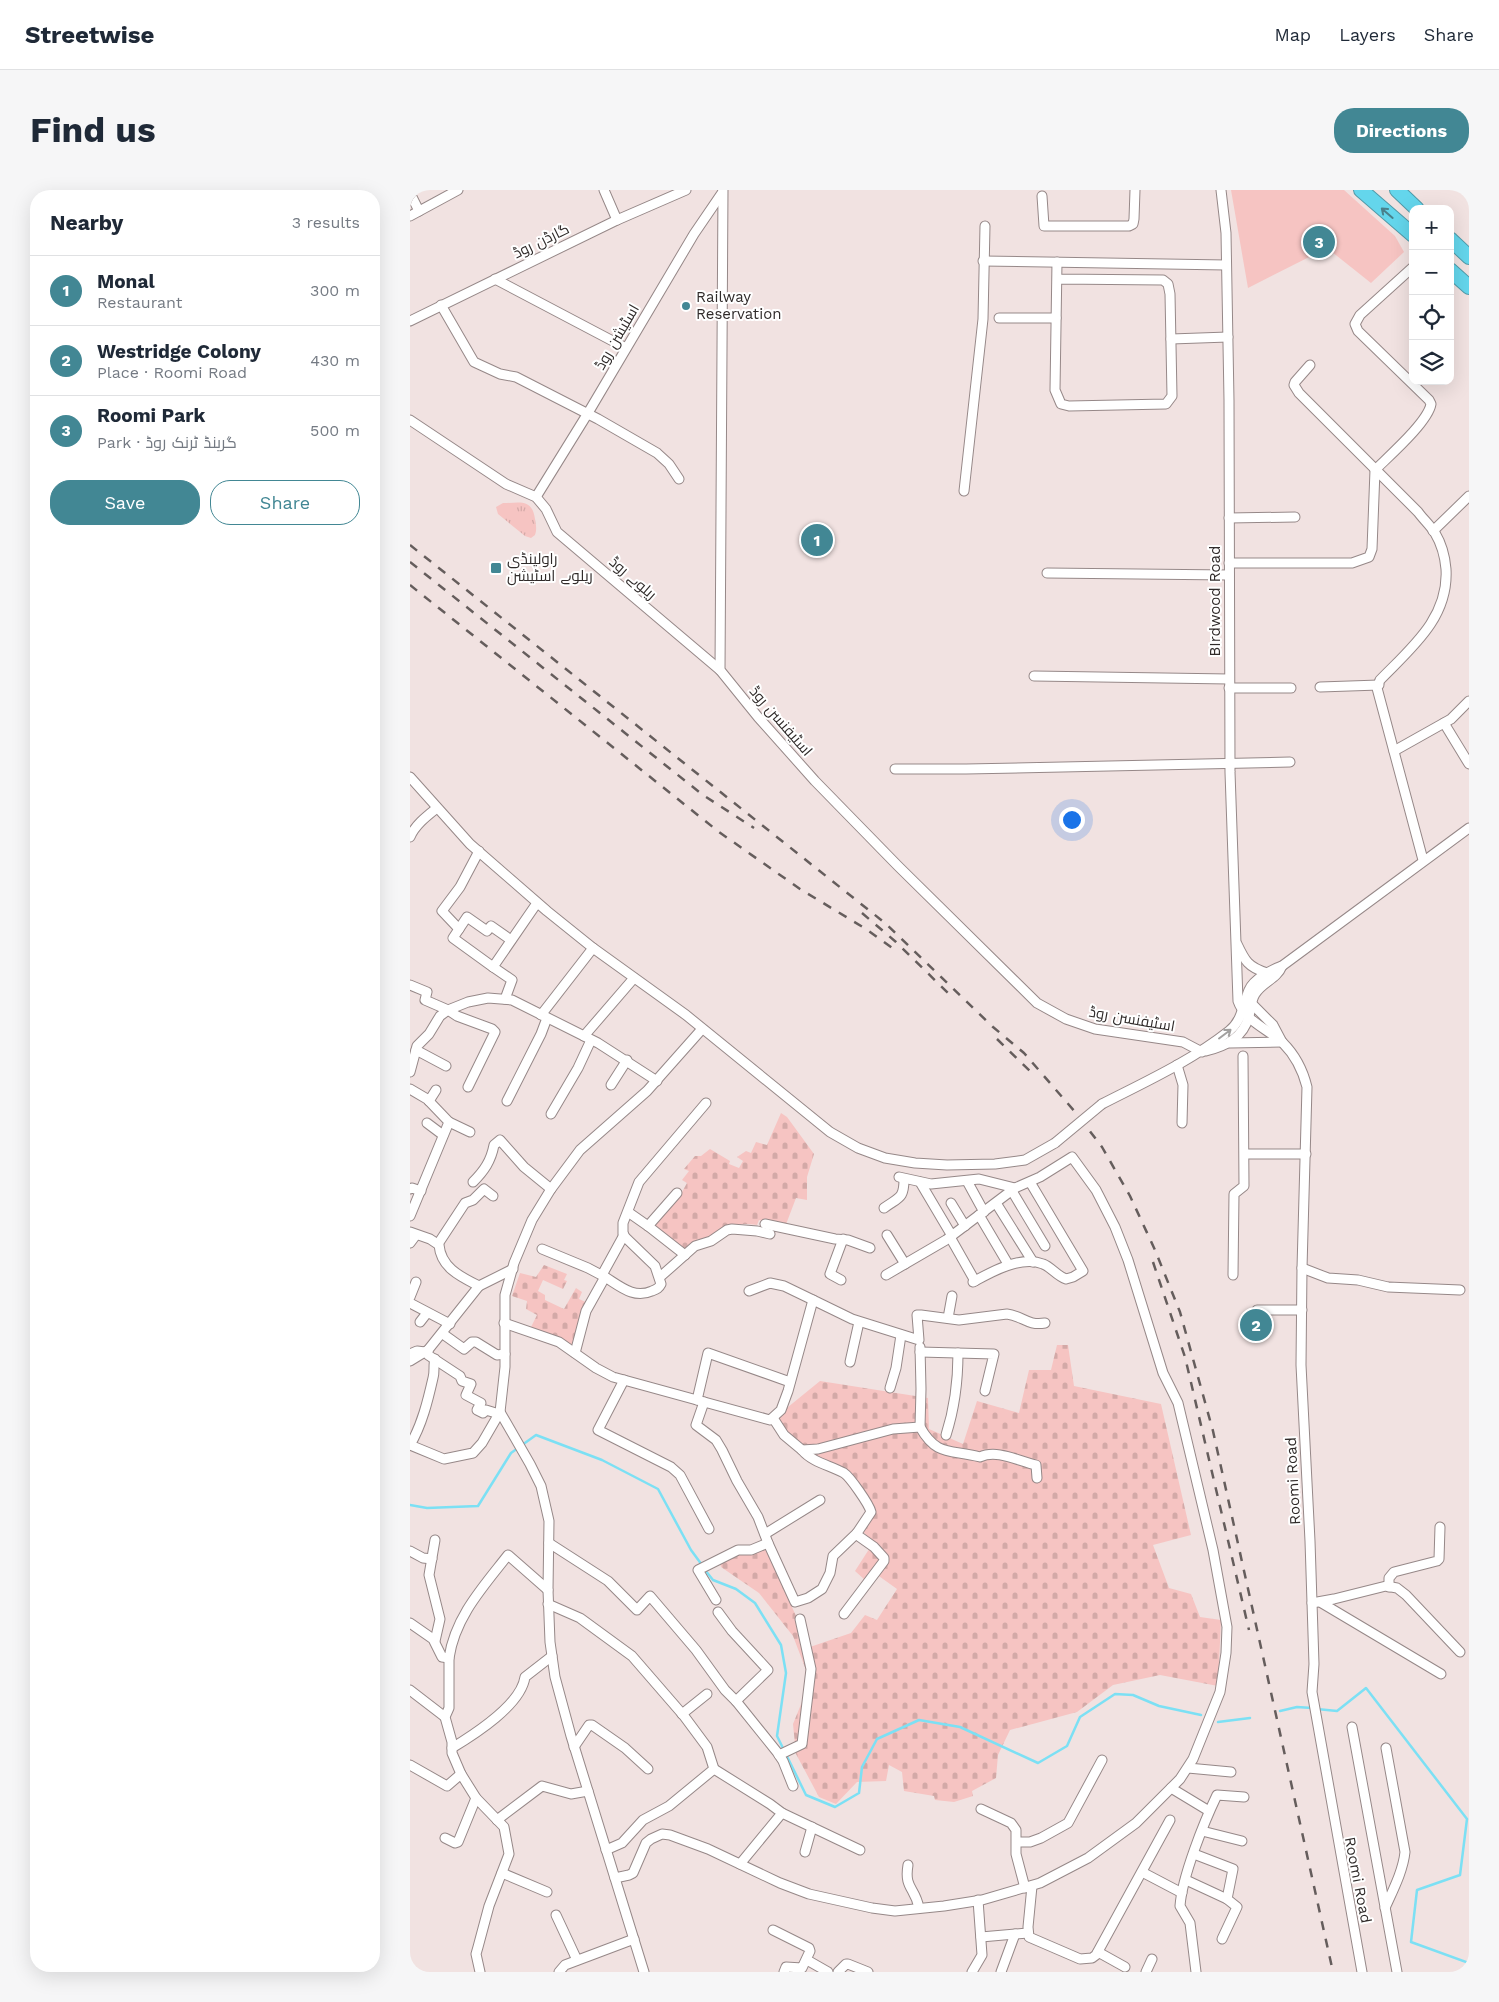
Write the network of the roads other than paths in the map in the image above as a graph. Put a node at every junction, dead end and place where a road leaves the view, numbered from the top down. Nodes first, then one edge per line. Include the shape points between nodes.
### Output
1 (458, 190) edge
2 (604, 190) edge
3 (686, 190) edge
4 (1135, 190) edge
5 (1219, 190) edge
6 (1361, 190) edge
7 (1397, 190) edge
8 (723, 191) edge
9 (410, 193) edge
10 (1042, 196) dead end
11 (1413, 205) edge
12 (419, 211) junction
13 (410, 216) edge
14 (617, 220) junction
15 (985, 226) dead end
16 (1409, 232) edge
17 (1454, 243) edge
18 (1469, 257) edge
19 (983, 261) junction
20 (1057, 262) junction
21 (1226, 265) junction
22 (1409, 271) edge
23 (1454, 274) edge
24 (495, 279) junction
25 (1056, 279) junction
26 (1469, 287) edge
27 (441, 305) junction
28 (999, 318) dead end
29 (1056, 318) junction
30 (410, 321) edge
31 (1228, 337) junction
32 (1171, 339) junction
33 (626, 348) junction
34 (1310, 365) dead end
35 (588, 413) junction
36 (410, 420) edge
37 (1375, 470) junction
38 (679, 479) dead end
39 (964, 491) dead end
40 (1469, 496) edge
41 (536, 497) junction
42 (1295, 517) dead end
43 (1229, 518) junction
44 (1433, 531) junction
45 (1229, 563) junction
46 (1047, 573) dead end
47 (1229, 575) junction
48 (720, 670) junction
49 (1034, 676) dead end
50 (1229, 684) junction
51 (1379, 684) junction
52 (1320, 687) dead end
53 (1291, 688) dead end
54 (1469, 701) edge
55 (1444, 723) junction
56 (1394, 751) junction
57 (1290, 762) dead end
58 (1230, 763) junction
59 (1469, 764) edge
60 (895, 768) dead end
61 (410, 777) edge
62 (437, 808) junction
63 (1469, 828) edge
64 (410, 837) edge
65 (479, 851) junction
66 (1423, 860) junction
67 (537, 902) junction
68 (459, 928) junction
69 (512, 940) junction
70 (1235, 940) junction
71 (593, 948) junction
72 (493, 966) junction
73 (1282, 966) junction
74 (1267, 973) junction
75 (634, 978) junction
76 (410, 986) edge
77 (1237, 992) junction
78 (505, 999) junction
79 (1249, 1001) junction
80 (448, 1010) junction
81 (1246, 1014) junction
82 (544, 1016) junction
83 (702, 1029) junction
84 (587, 1038) junction
85 (1282, 1042) junction
86 (1230, 1044) junction
87 (416, 1050) junction
88 (1202, 1052) junction
89 (1244, 1056) dead end
90 (627, 1060) junction
91 (1177, 1065) junction
92 (446, 1066) dead end
93 (410, 1072) edge
94 (657, 1081) junction
95 (611, 1084) dead end
96 (468, 1087) dead end
97 (410, 1089) edge
98 (436, 1090) dead end
99 (429, 1101) junction
100 (507, 1102) dead end
101 (706, 1104) dead end
102 (551, 1114) dead end
103 (449, 1122) junction
104 (427, 1123) dead end
105 (1182, 1123) dead end
106 (470, 1132) dead end
107 (443, 1135) junction
108 (1245, 1154) junction
109 (1306, 1154) junction
110 (966, 1181) junction
111 (473, 1182) dead end
112 (920, 1182) junction
113 (1030, 1182) junction
114 (550, 1188) junction
115 (410, 1189) edge
116 (1013, 1190) junction
117 (421, 1191) junction
118 (678, 1193) dead end
119 (493, 1196) dead end
120 (951, 1203) dead end
121 (996, 1203) junction
122 (884, 1208) dead end
123 (628, 1212) junction
124 (982, 1214) junction
125 (410, 1216) edge
126 (765, 1224) dead end
127 (648, 1226) junction
128 (966, 1226) junction
129 (413, 1234) edge
130 (770, 1234) dead end
131 (624, 1235) junction
132 (888, 1235) dead end
133 (951, 1236) junction
134 (843, 1240) junction
135 (410, 1244) edge
136 (438, 1244) junction
137 (1045, 1246) dead end
138 (870, 1248) dead end
139 (542, 1249) dead end
140 (685, 1255) junction
141 (1033, 1262) junction
142 (905, 1264) junction
143 (1008, 1264) junction
144 (1302, 1268) junction
145 (513, 1269) junction
146 (886, 1275) dead end
147 (1233, 1275) dead end
148 (603, 1276) junction
149 (660, 1276) junction
150 (841, 1280) dead end
151 (416, 1282) dead end
152 (479, 1286) junction
153 (1460, 1290) dead end
154 (749, 1291) dead end
155 (952, 1296) dead end
156 (410, 1297) edge
157 (813, 1300) junction
158 (410, 1303) edge
159 (1256, 1310) dead end
160 (1302, 1310) junction
161 (427, 1313) junction
162 (948, 1318) junction
163 (420, 1322) dead end
164 (859, 1322) junction
165 (504, 1323) junction
166 (1045, 1323) dead end
167 (450, 1324) junction
168 (443, 1334) junction
169 (901, 1335) junction
170 (919, 1340) junction
171 (427, 1351) junction
172 (920, 1352) junction
173 (575, 1353) junction
174 (958, 1353) junction
175 (410, 1354) edge
176 (505, 1354) junction
177 (435, 1359) junction
178 (410, 1361) edge
179 (850, 1362) dead end
180 (624, 1380) junction
181 (790, 1382) junction
182 (890, 1388) dead end
183 (985, 1391) dead end
184 (700, 1401) junction
185 (499, 1413) junction
186 (773, 1418) junction
187 (920, 1426) junction
188 (946, 1435) dead end
189 (410, 1445) edge
190 (802, 1450) junction
191 (1037, 1478) dead end
192 (820, 1500) dead end
193 (1440, 1527) dead end
194 (709, 1529) dead end
195 (857, 1533) junction
196 (765, 1534) junction
197 (435, 1540) dead end
198 (548, 1543) junction
199 (768, 1543) junction
200 (410, 1552) edge
201 (432, 1559) junction
202 (1389, 1587) junction
203 (548, 1590) junction
204 (716, 1600) dead end
205 (1316, 1602) junction
206 (548, 1604) junction
207 (718, 1612) dead end
208 (844, 1614) dead end
209 (800, 1619) dead end
210 (410, 1623) edge
211 (435, 1641) junction
212 (1460, 1652) dead end
213 (552, 1656) junction
214 (449, 1658) junction
215 (1441, 1674) dead end
216 (410, 1690) edge
217 (706, 1694) dead end
218 (736, 1701) junction
219 (682, 1714) junction
220 (445, 1716) junction
221 (1352, 1727) dead end
222 (574, 1747) junction
223 (452, 1748) junction
224 (1386, 1748) dead end
225 (779, 1755) junction
226 (1102, 1760) dead end
227 (410, 1765) edge
228 (1188, 1768) junction
229 (648, 1769) dead end
230 (714, 1769) junction
231 (1231, 1772) dead end
232 (461, 1774) junction
233 (793, 1786) dead end
234 (1171, 1788) junction
235 (588, 1791) junction
236 (1244, 1797) dead end
237 (476, 1798) junction
238 (980, 1809) dead end
239 (1210, 1811) junction
240 (782, 1813) junction
241 (497, 1820) junction
242 (1170, 1820) dead end
243 (812, 1826) junction
244 (1202, 1831) junction
245 (445, 1838) dead end
246 (1242, 1841) dead end
247 (1017, 1842) junction
248 (606, 1850) junction
249 (860, 1850) dead end
250 (806, 1852) dead end
251 (1194, 1854) junction
252 (740, 1864) junction
253 (908, 1865) dead end
254 (1142, 1872) junction
255 (502, 1873) junction
256 (615, 1878) junction
257 (1186, 1880) junction
258 (1028, 1887) junction
259 (547, 1892) dead end
260 (1182, 1893) junction
261 (1227, 1899) junction
262 (978, 1900) junction
263 (919, 1908) junction
264 (1385, 1908) junction
265 (556, 1916) dead end
266 (773, 1930) dead end
267 (1028, 1933) junction
268 (1015, 1934) junction
269 (981, 1937) junction
270 (634, 1939) junction
271 (1222, 1940) dead end
272 (1098, 1952) junction
273 (1152, 1959) dead end
274 (577, 1960) junction
275 (806, 1960) junction
276 (1125, 1967) dead end
277 (480, 1972) edge
278 (560, 1972) edge
279 (644, 1972) edge
280 (784, 1972) edge
281 (828, 1972) edge
282 (838, 1972) edge
283 (868, 1972) edge
284 (972, 1972) edge
285 (1001, 1972) edge
286 (1146, 1972) edge
287 (1196, 1972) edge
288 (1362, 1972) edge
289 (1397, 1972) edge

1 - 12 street
2 - 14 street
3 - 14 street, گارڈن روڈ
4 - 10 street via 1134,219 1129,226 1044,226
5 - 21 street, BIrdwood Road via 1226,233
16 -> 6 highway
7 - 11 highway
8 - 33 street, اسٹیشن روڈ
8 - 48 street
9 - 12 street
12 - 13 street
14 - 24 street, گارڈن روڈ
15 - 19 street
17 - 18 highway
19 - 20 street
19 - 39 street via 983,319
20 - 21 street
20 - 25 street
21 - 31 street, BIrdwood Road
22 - 37 street via 1360,314 1355,324 1358,331 1431,404 1415,430
23 - 26 highway
24 - 27 street, گارڈن روڈ
24 - 33 street
25 - 29 street
25 - 32 street via 1163,280 1168,284 1170,294
27 - 30 street, گارڈن روڈ
27 - 35 street via 474,362 500,374 516,376
28 - 29 street
29 - 32 street via 1055,390 1061,404 1069,406 1166,404 1172,396
31 - 32 street
31 - 43 street, BIrdwood Road
33 - 35 street, اسٹیشن روڈ
34 - 37 street via 1294,385
35 - 38 street via 657,453
35 - 41 street, اسٹیشن روڈ
36 - 41 street via 506,484
37 - 44 street
37 - 45 street via 1369,557 1352,563
40 - 44 street
41 - 48 street, ریلوے روڈ via 557,532
42 - 43 street
43 - 45 street, BIrdwood Road
44 - 51 street via 1445,558 1447,582 1440,609 1428,630
45 - 47 street, BIrdwood Road
46 - 47 street
47 - 50 street, BIrdwood Road
48 - 88 street, اسٹیفنسن روڈ via 815,781 1037,1003 1066,1019 1095,1029 1183,1042
49 - 50 street
50 - 53 street
50 - 58 street, BIrdwood Road
51 - 52 street
51 - 56 street via 1377,688
54 - 55 street
55 - 56 street
55 - 59 street
56 - 66 street
57 - 58 street
58 - 60 street
58 - 70 street, BIrdwood Road
61 - 62 street
62 - 64 street
62 - 65 street
63 - 66 street
65 - 67 street
65 - 68 street via 460,887 442,911
66 - 73 street
67 - 69 street
67 - 71 street
68 - 69 street via 467,917 487,931 491,926
68 - 72 street via 453,938
69 - 72 street
70 - 74 street via 1243,958 1252,968
70 - 77 street, BIrdwood Road
71 - 75 street
71 - 82 street
72 - 78 street via 512,980
73 - 74 street
73 - 79 street
74 - 79 street via 1252,985
75 - 83 street
75 - 84 street
76 - 80 street via 427,992 426,1000
77 - 79 street
77 - 81 street, BIrdwood Road
78 - 80 street via 488,998
78 - 82 street
79 - 81 street
79 - 85 street via 1273,1025
80 - 87 street
80 - 96 street via 495,1032
81 - 85 street, Roomi Road
81 - 86 street via 1238,1036
88 -> 81 street
82 - 84 street
82 - 100 street via 541,1034
83 - 91 street, bridge via 830,1132 858,1148 885,1158 947,1166 1025,1160 1055,1144 1102,1104
83 - 94 street
84 - 90 street
84 - 102 street via 578,1068
85 - 86 street
85 - 109 street, Roomi Road via 1298,1062 1307,1087
86 - 88 street
87 - 92 street
87 - 93 street
88 - 91 street
89 - 108 street
90 - 94 street
90 - 95 street
91 - 105 street via 1183,1085
94 - 114 street via 580,1150
97 - 99 street
98 - 99 street
99 - 103 street
101 - 123 street via 640,1182
103 - 106 street
103 - 107 street
104 - 107 street
107 - 117 street
108 - 109 street
108 - 147 street via 1244,1186 1234,1194
109 - 144 street, Roomi Road
110 - 112 street
110 - 116 street via 979,1180
110 - 124 street
111 - 114 street via 484,1171 494,1145 500,1140 524,1167
112 - 122 street via 902,1178 902,1196
112 - 133 street
113 - 116 street
113 - 141 street via 1083,1271 1066,1279 1043,1264
113 - 228 street via 1072,1157 1096,1190 1128,1260 1163,1374 1178,1404 1213,1550 1227,1627 1220,1692
114 - 145 street via 532,1220
115 - 117 street
116 - 121 street
116 - 137 street
117 - 125 street
118 - 127 street
119 - 136 street via 484,1189 465,1203
120 - 128 street
121 - 124 street
121 - 141 street
123 - 127 street
123 - 131 street via 623,1223
124 - 128 street
124 - 143 street
126 - 134 street
127 - 140 street
128 - 133 street
129 - 135 street
129 - 136 street
130 - 140 street via 732,1229 712,1242 695,1246
131 - 148 street
131 - 149 street via 655,1266
132 - 142 street
133 - 142 street
133 - 143 street via 974,1282
134 - 138 street
134 - 150 street via 830,1274
136 - 152 street via 451,1270
139 - 148 street
140 - 149 street
141 - 143 street
142 - 146 street
144 - 153 street via 1328,1278 1388,1287
144 - 160 street, Roomi Road
145 - 152 street
145 - 165 street via 505,1295
148 - 149 street via 633,1294 643,1295 659,1288
148 - 173 street via 586,1311
151 - 156 street
152 - 167 street
154 - 157 street via 770,1283
155 - 162 street
157 - 164 street
157 - 181 street
158 - 161 street
159 - 160 street
160 - 205 street, Roomi Road via 1301,1366
161 - 163 street
161 - 167 street
162 - 166 street via 959,1320 1007,1314 1031,1323
162 - 170 street via 917,1315
164 - 169 street
164 - 179 street
165 - 173 street via 559,1342
165 - 176 street
167 - 168 street
168 - 171 street
168 - 176 street via 464,1349 476,1342 497,1355
169 - 170 street
169 - 182 street
170 - 172 street
171 - 175 street
171 - 177 street
171 - 178 street
172 - 174 street
172 - 187 street
173 - 180 street
174 - 183 street via 994,1354
174 - 188 street via 958,1382
176 - 185 street
177 - 185 street via 470,1384 466,1395 481,1403 477,1410
177 - 189 street via 434,1377 419,1428
180 - 184 street
180 - 194 street via 598,1430 671,1467 680,1475
181 - 184 street via 708,1352
181 - 186 street via 780,1410
184 - 186 street via 770,1420
184 - 196 street via 696,1425 716,1440
185 - 189 street via 487,1437 473,1453 444,1458
185 - 198 street via 541,1486 549,1521
186 - 190 street via 784,1436
187 - 190 street
187 - 191 street via 926,1439 940,1450 980,1457 1000,1455 1036,1465
190 - 195 street via 843,1473 866,1500 871,1512
192 - 196 street
193 - 202 street via 1439,1559 1394,1572 1389,1578
195 - 199 street via 833,1556 830,1573 822,1589 796,1602
195 - 208 street via 882,1555 884,1561
196 - 199 street
197 - 201 street
198 - 203 street
198 - 218 street via 608,1581 637,1610 650,1596
199 - 204 street via 751,1550 738,1550 700,1568 698,1573
200 - 201 street
201 - 211 street via 429,1575 440,1619
202 - 205 street
202 - 212 street via 1397,1588 1406,1595
203 - 206 street
203 - 214 street via 508,1555 458,1623
205 - 215 street
205 - 288 street, Roomi Road via 1314,1709
206 - 213 street
206 - 219 street via 580,1618 632,1656
207 - 218 street via 768,1670
209 - 225 street via 811,1669 802,1744
210 - 211 street
211 - 214 street via 442,1657
213 - 222 street via 554,1677
213 - 223 street via 525,1677 524,1685 510,1705 474,1735
214 - 220 street via 449,1708
216 - 220 street
217 - 219 street
218 - 225 street
219 - 230 street via 707,1747
220 - 223 street
221 - 264 street
222 - 229 street via 592,1725
222 - 235 street
223 - 232 street
224 - 264 street via 1404,1852 1400,1874
225 - 233 street
226 - 247 street via 1068,1822 1042,1838
227 - 232 street via 447,1786
228 - 231 street
228 - 234 street
230 - 240 street
230 - 248 street via 669,1806 644,1820 622,1843
232 - 237 street
234 - 239 street
234 - 258 street via 1136,1823 1088,1858
235 - 241 street via 571,1794 542,1786
235 - 248 street
236 - 239 street via 1217,1795
237 - 241 street
237 - 245 street via 458,1842
238 - 247 street via 1011,1823 1016,1830
239 - 244 street
240 - 243 street
240 - 252 street
241 - 255 street via 504,1827 509,1854
242 - 254 street
243 - 249 street
243 - 250 street
244 - 246 street
244 - 251 street
247 - 258 street via 1016,1854
248 - 256 street
251 - 257 street
251 - 261 street via 1233,1869
252 - 256 street via 690,1842 662,1834 646,1843 633,1873
252 - 263 street via 809,1894 872,1908
253 - 263 street via 907,1883 917,1897
254 - 260 street
254 - 272 street
255 - 259 street
255 - 277 street via 476,1954
256 - 270 street
257 - 260 street
257 - 261 street
258 - 262 street
258 - 267 street
260 - 287 street via 1180,1906 1190,1923
261 - 271 street via 1237,1907
262 - 263 street
262 - 269 street
264 - 289 street
265 - 274 street
266 - 275 street via 809,1948
267 - 268 street
267 - 272 street via 1034,1940 1080,1959 1092,1958
268 - 269 street
268 - 285 street
269 - 284 street via 982,1955
270 - 274 street
270 - 279 street
272 - 276 street
273 - 286 street
274 - 278 street via 564,1965
275 - 280 street via 802,1968 789,1966
275 - 281 street
282 - 283 street via 846,1964

